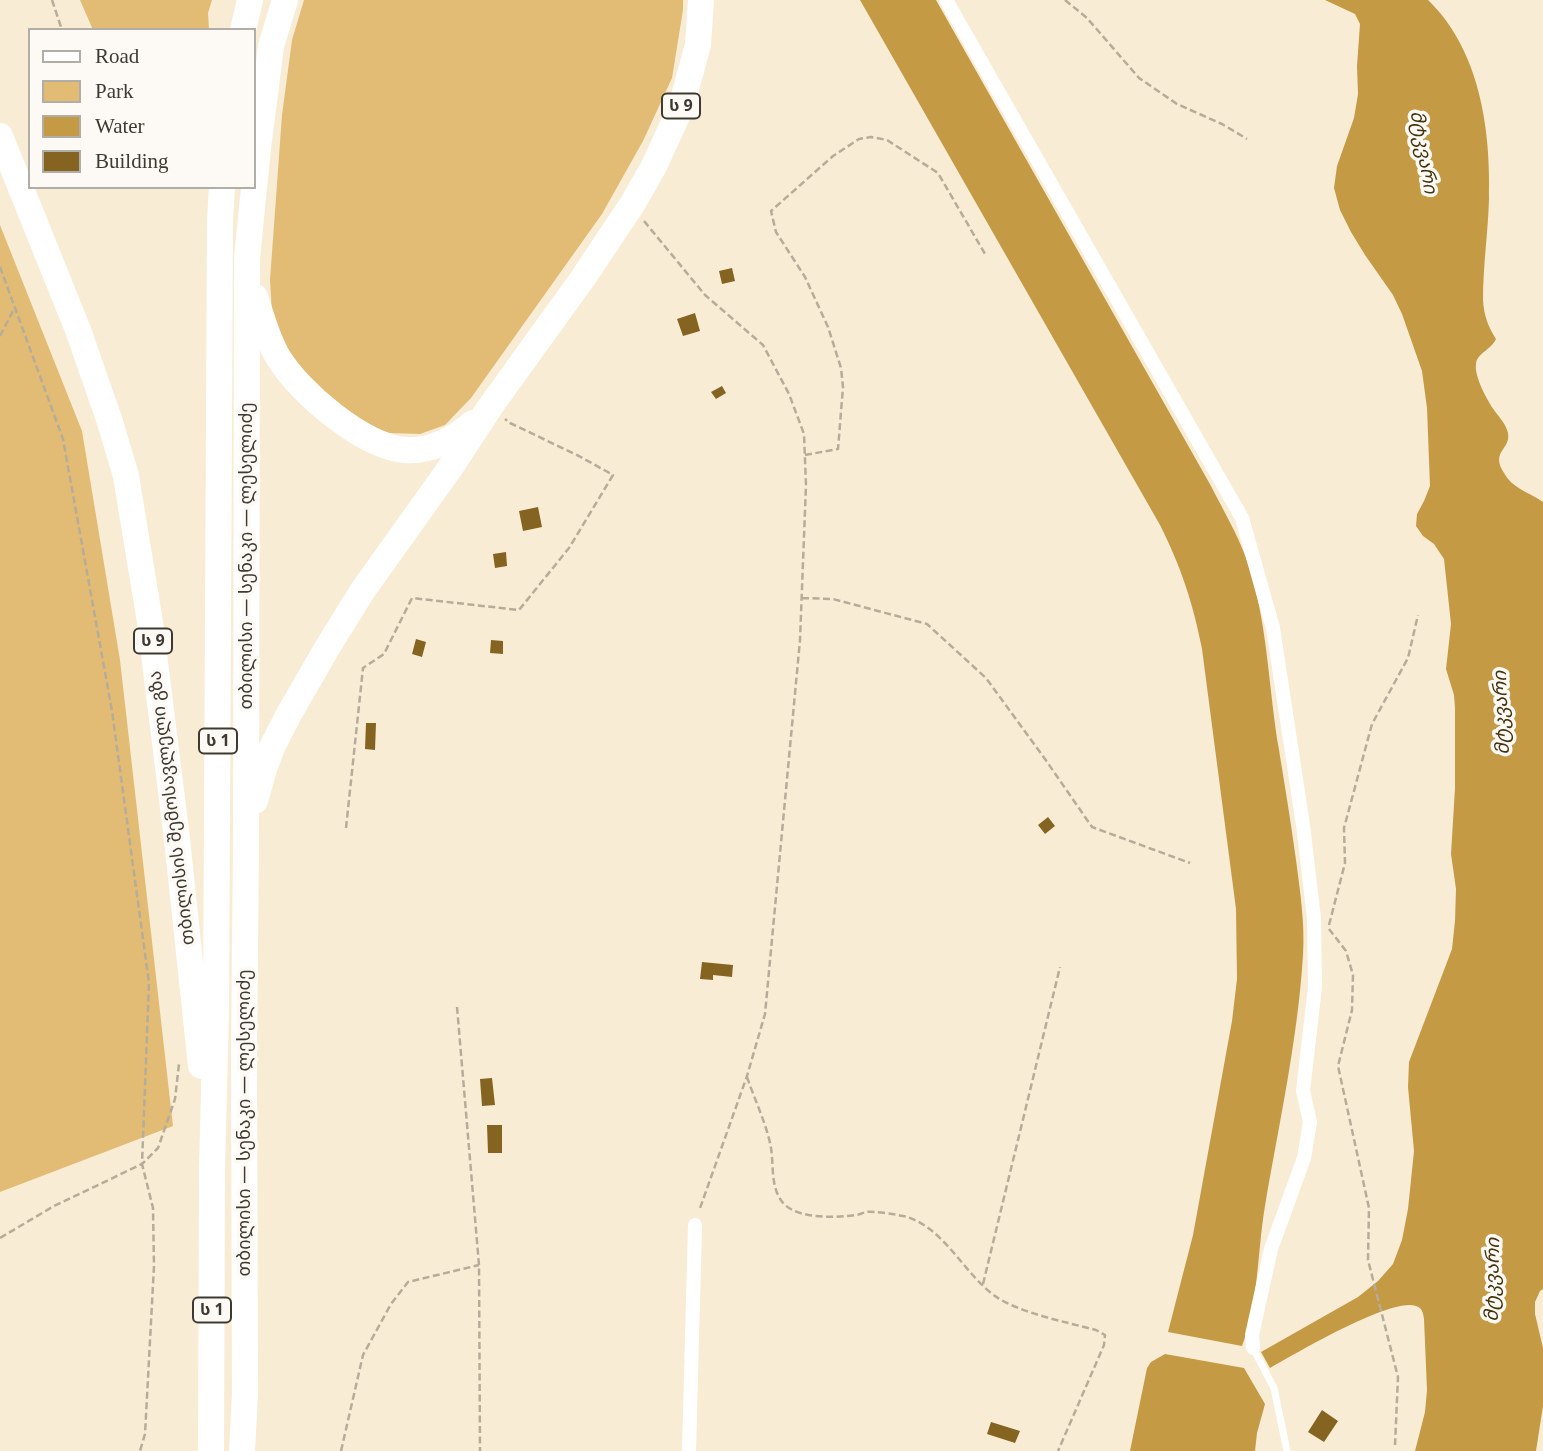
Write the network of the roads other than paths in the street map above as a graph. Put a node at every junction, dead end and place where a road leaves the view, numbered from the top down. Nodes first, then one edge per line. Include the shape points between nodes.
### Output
1 (250, 0) edge
2 (285, 0) edge
3 (701, 0) edge
4 (946, 0) edge
5 (243, 28) edge
6 (0, 136) edge
7 (256, 168) edge
8 (222, 189) edge
9 (254, 189) edge
10 (247, 276) junction
11 (488, 410) junction
12 (247, 848) junction
13 (212, 1168) junction
14 (695, 1225) road end
15 (1253, 1348) joint
16 (211, 1451) edge
17 (242, 1451) edge
18 (689, 1451) edge
19 (1287, 1451) edge

1 - 5 highway
2 - 7 highway, თბილისი — სენაკი — ლესელიძე / ს 1 via 271,46
3 - 11 highway, ს 9 via 698,45 681,107 654,166 583,278
4 - 15 street via 1242,518 1273,628 1314,918 1315,986 1303,1091 1310,1122 1304,1158 1271,1249
6 - 13 highway, თბილისის შემოსავლელი გზა / ს 9 via 78,330 126,476 154,649
8 - 13 highway, თბილისი — სენაკი — ლესელიძე / ს 1
9 - 10 highway, თბილისი — სენაკი — ლესელიძე / ს 1
10 - 11 highway via 285,368 312,397 358,432 388,446 418,450 449,440
10 - 12 highway, თბილისი — სენაკი — ლესელიძე / ს 1
11 - 12 highway, ს 9 via 363,590 289,714 264,769
12 - 17 highway, თბილისი — სენაკი — ლესელიძე / ს 1
13 - 16 highway, თბილისი — სენაკი — ლესელიძე / ს 1
14 - 18 street
15 - 19 lane via 1274,1388

